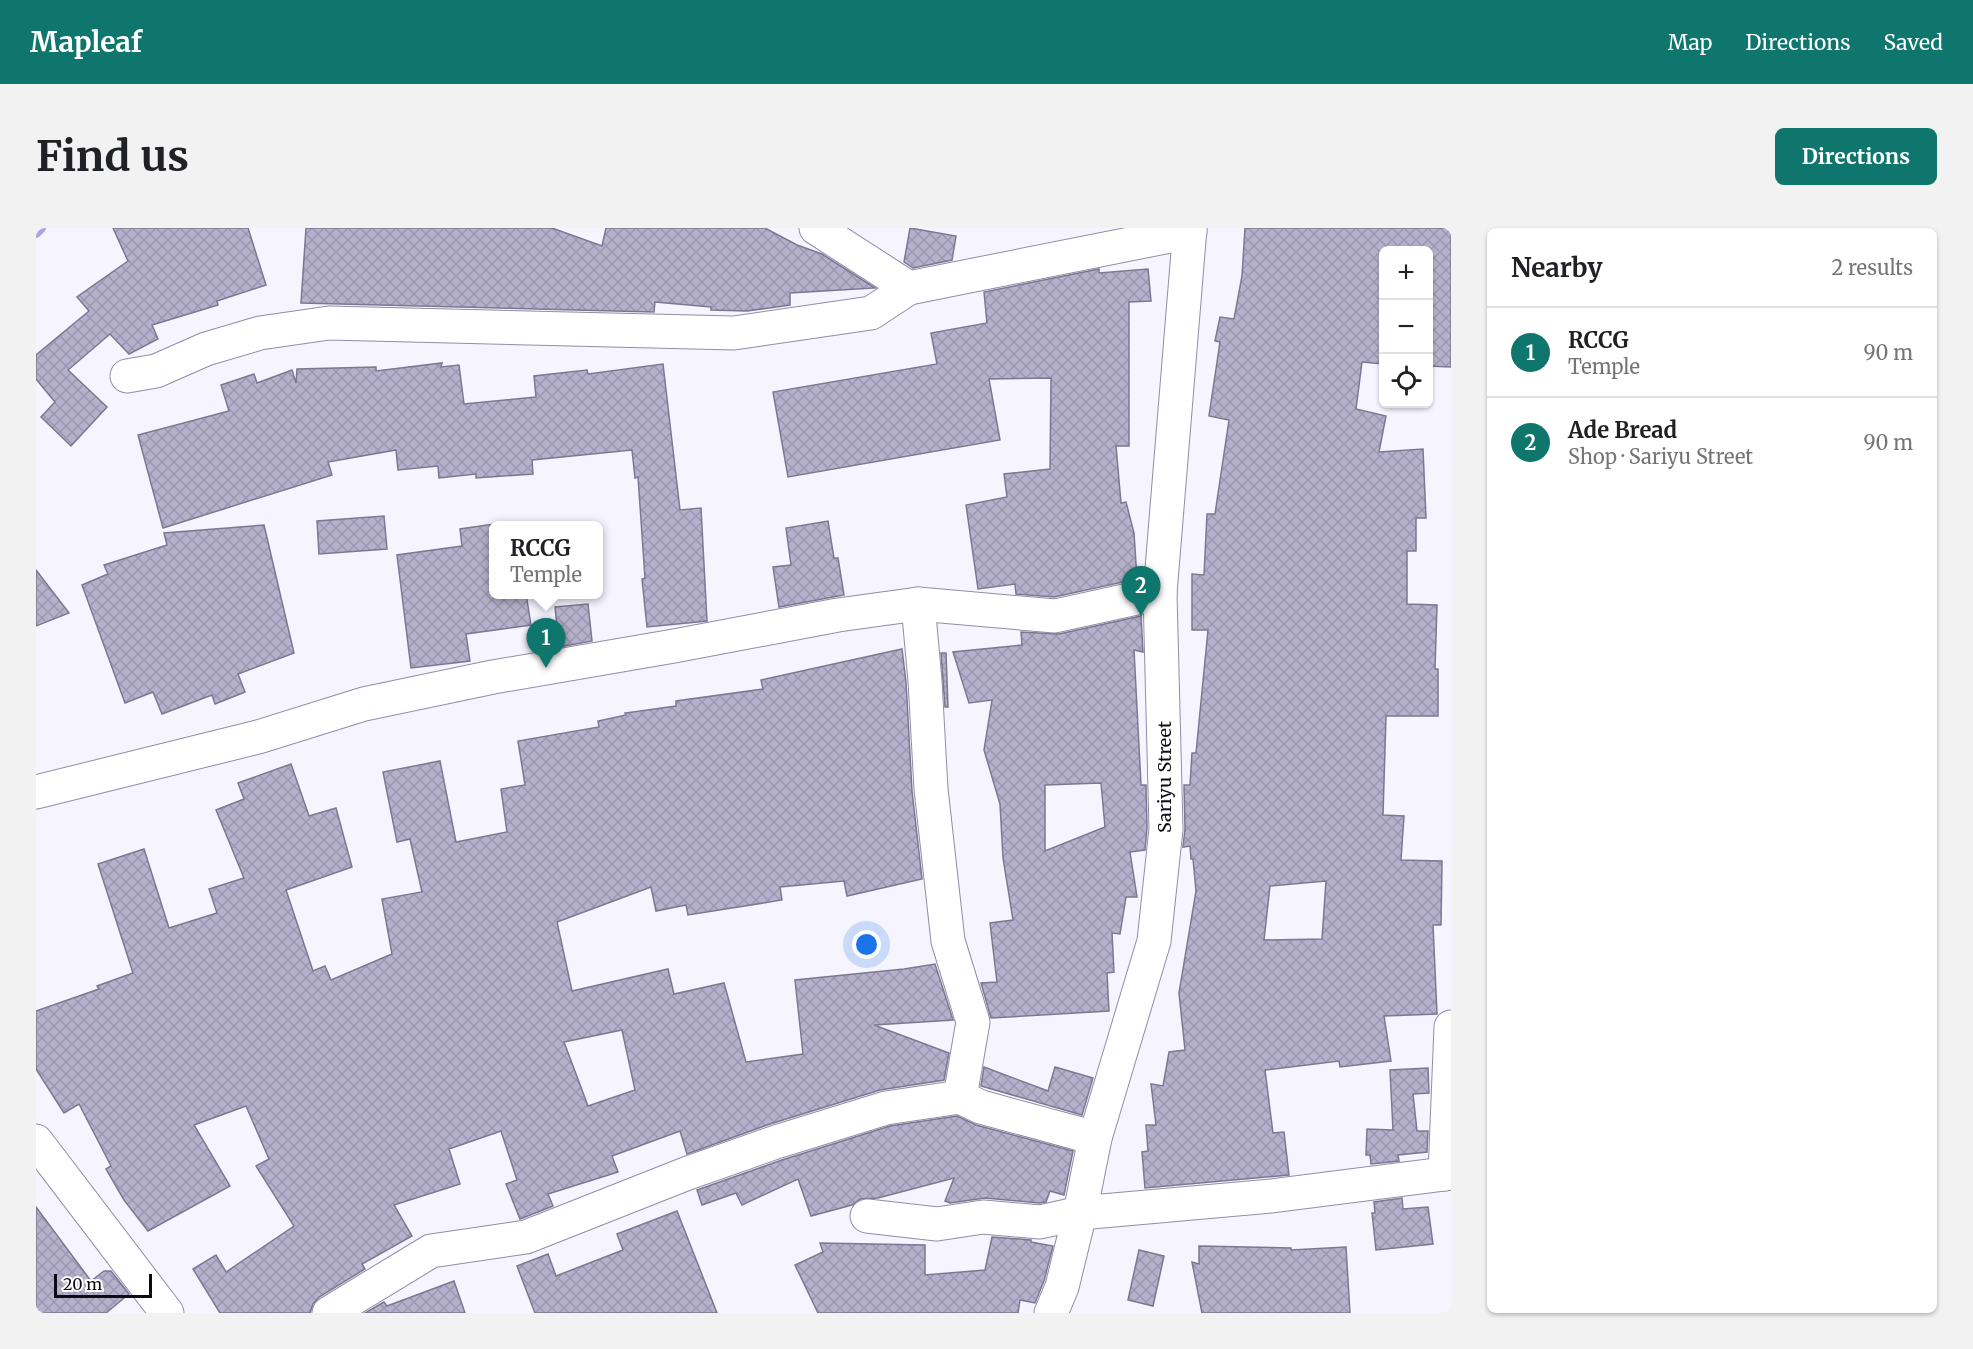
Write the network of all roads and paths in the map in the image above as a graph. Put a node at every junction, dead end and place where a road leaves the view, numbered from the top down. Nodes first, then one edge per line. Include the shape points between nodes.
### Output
1 (816, 228) edge
2 (1190, 230) edge
3 (909, 288) junction
4 (127, 376) dead end
5 (1160, 593) junction
6 (918, 604) junction
7 (36, 792) edge
8 (1451, 1027) edge
9 (960, 1097) junction
10 (1095, 1138) junction
11 (36, 1141) edge
12 (1448, 1174) edge
13 (1080, 1213) junction
14 (867, 1216) dead end
15 (167, 1313) edge
16 (329, 1313) edge
17 (1052, 1313) edge

1 - 3 street
2 - 3 street
2 - 5 street, Sariyu Street
3 - 4 street via 871,313 734,333 329,323 260,333 206,349 156,371
5 - 6 street via 1054,616
5 - 10 street, Sariyu Street via 1166,829 1154,941
6 - 7 street via 493,677 364,704 258,737
6 - 9 street via 931,789 948,941 973,1022
8 - 12 street
9 - 10 street via 981,1107
9 - 16 street via 886,1108 776,1142 526,1237 431,1251
10 - 13 street, Sariyu Street
11 - 15 street
12 - 13 street via 1272,1196
13 - 14 street via 1040,1222 983,1217 937,1224
13 - 17 street, Sariyu Street

